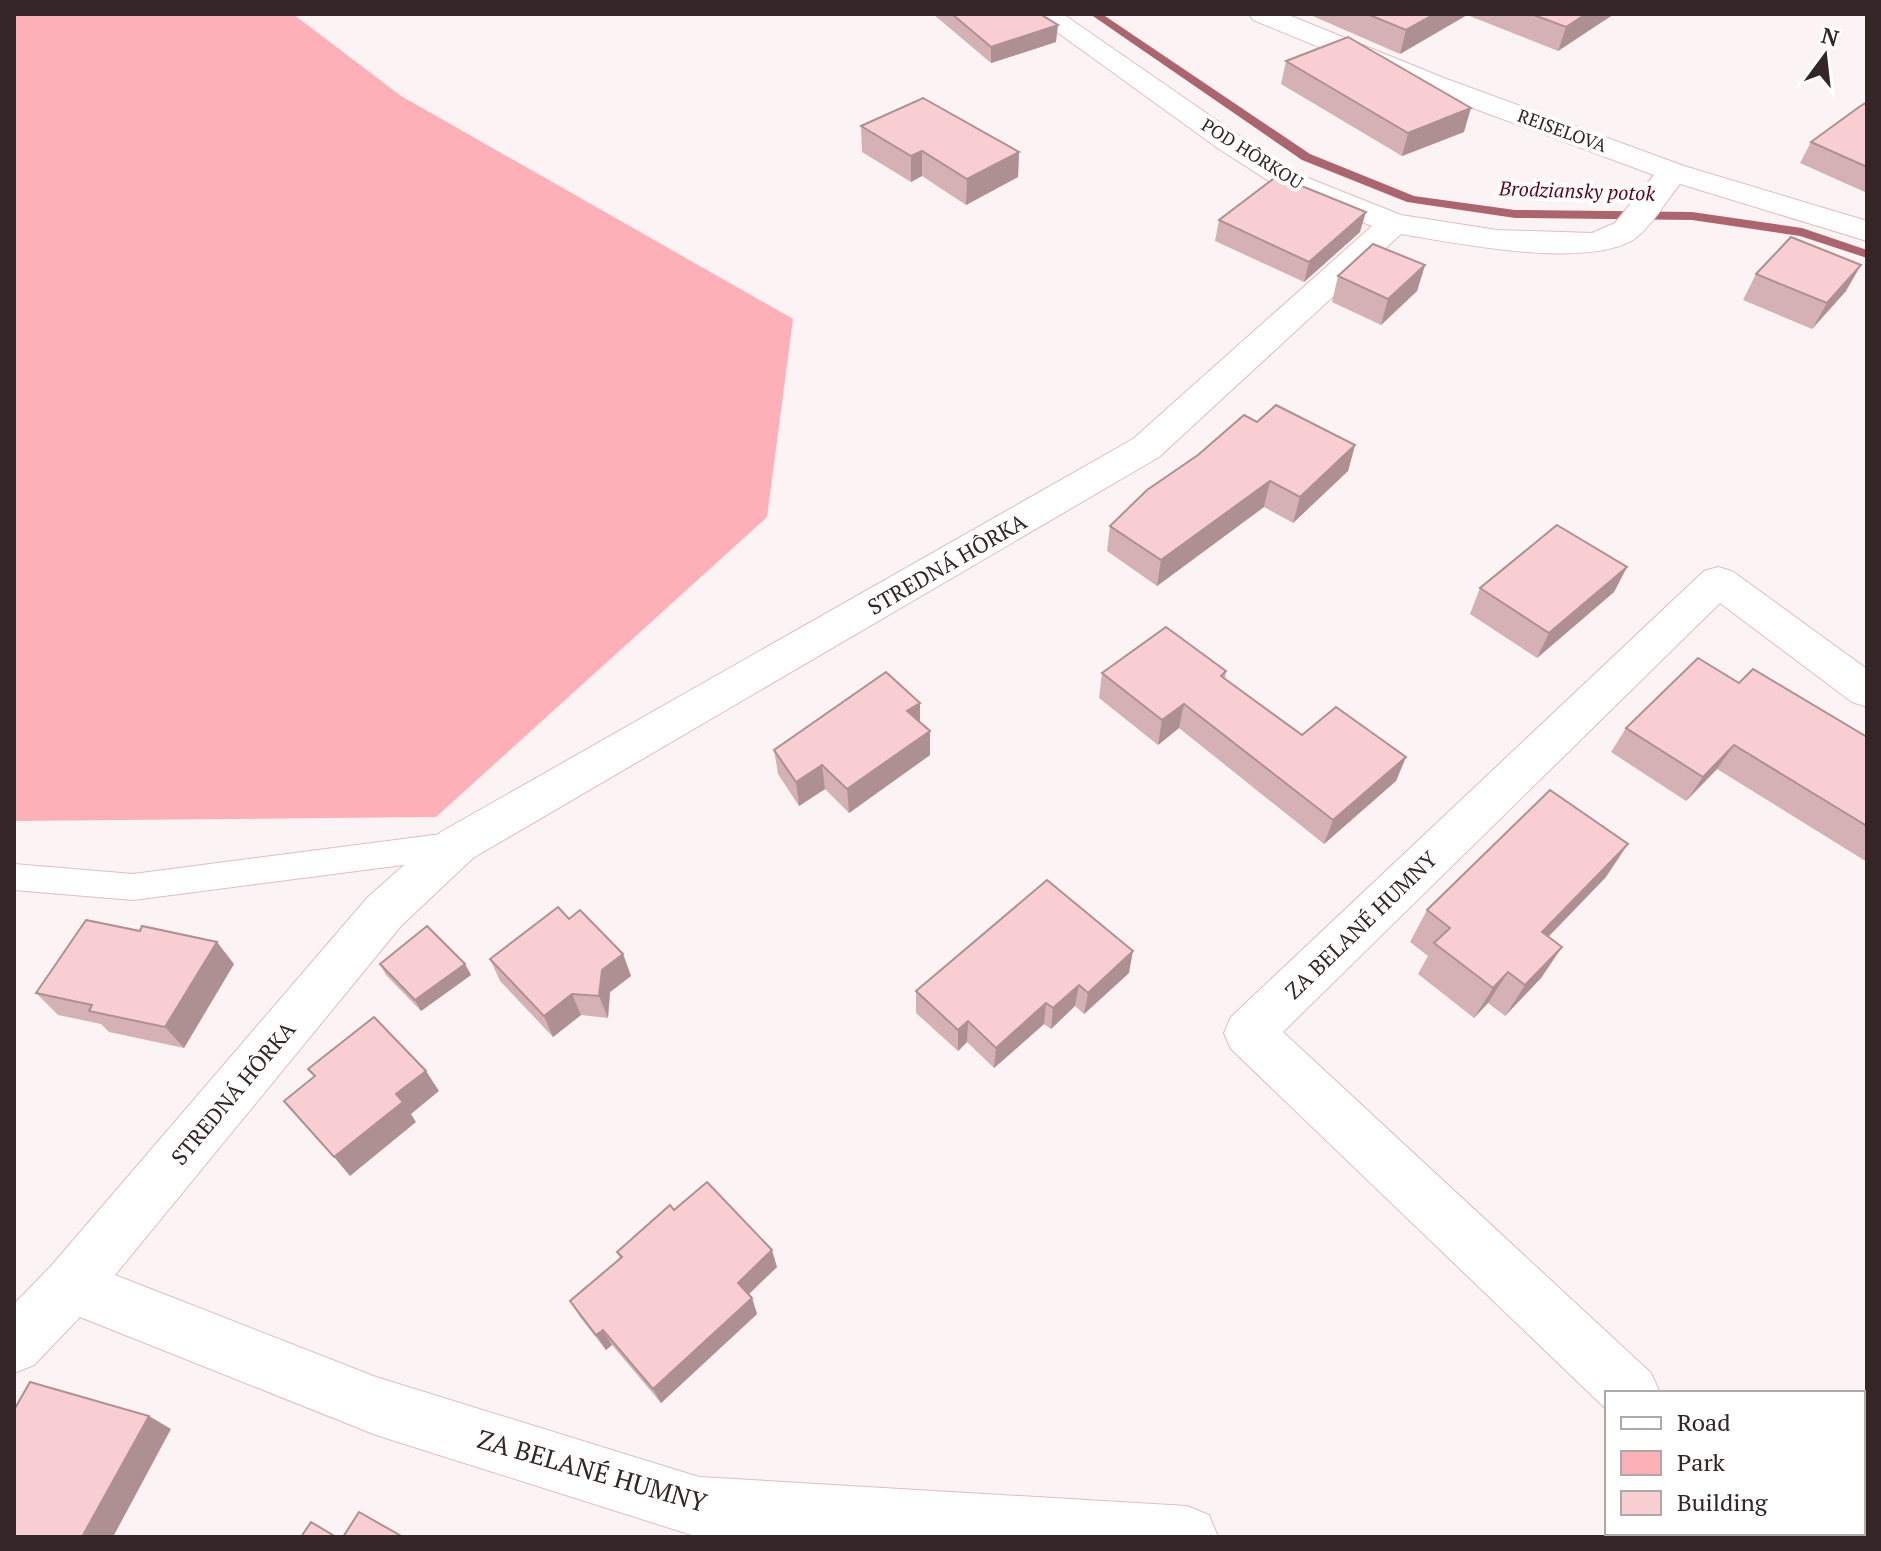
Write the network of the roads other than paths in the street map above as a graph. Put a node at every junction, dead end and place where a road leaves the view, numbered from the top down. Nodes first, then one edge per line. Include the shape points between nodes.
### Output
1 (1045, 14) edge
2 (1262, 14) edge
3 (1673, 172) junction
4 (1394, 223) junction
5 (1867, 231) edge
6 (1867, 691) edge
7 (457, 845) junction
8 (14, 877) edge
9 (71, 1286) junction
10 (14, 1345) edge
11 (1629, 1391) edge
12 (1187, 1537) edge

1 - 4 street, POD HÔRKOU via 1297,185
2 - 3 street, REISELOVA
3 - 4 street, POD HÔRKOU via 1626,230 1597,243 1497,240
3 - 5 street, REISELOVA
4 - 7 street, STREDNÁ HÔRKA via 1146,448
6 - 11 street, ZA BELANÉ HUMNY via 1718,581 1249,1033
7 - 8 lane, STREDNÁ HÔRKA via 133,887
7 - 9 street, STREDNÁ HÔRKA via 384,912
9 - 10 street, STREDNÁ HÔRKA
9 - 12 street, ZA BELANÉ HUMNY via 376,1406 699,1507

